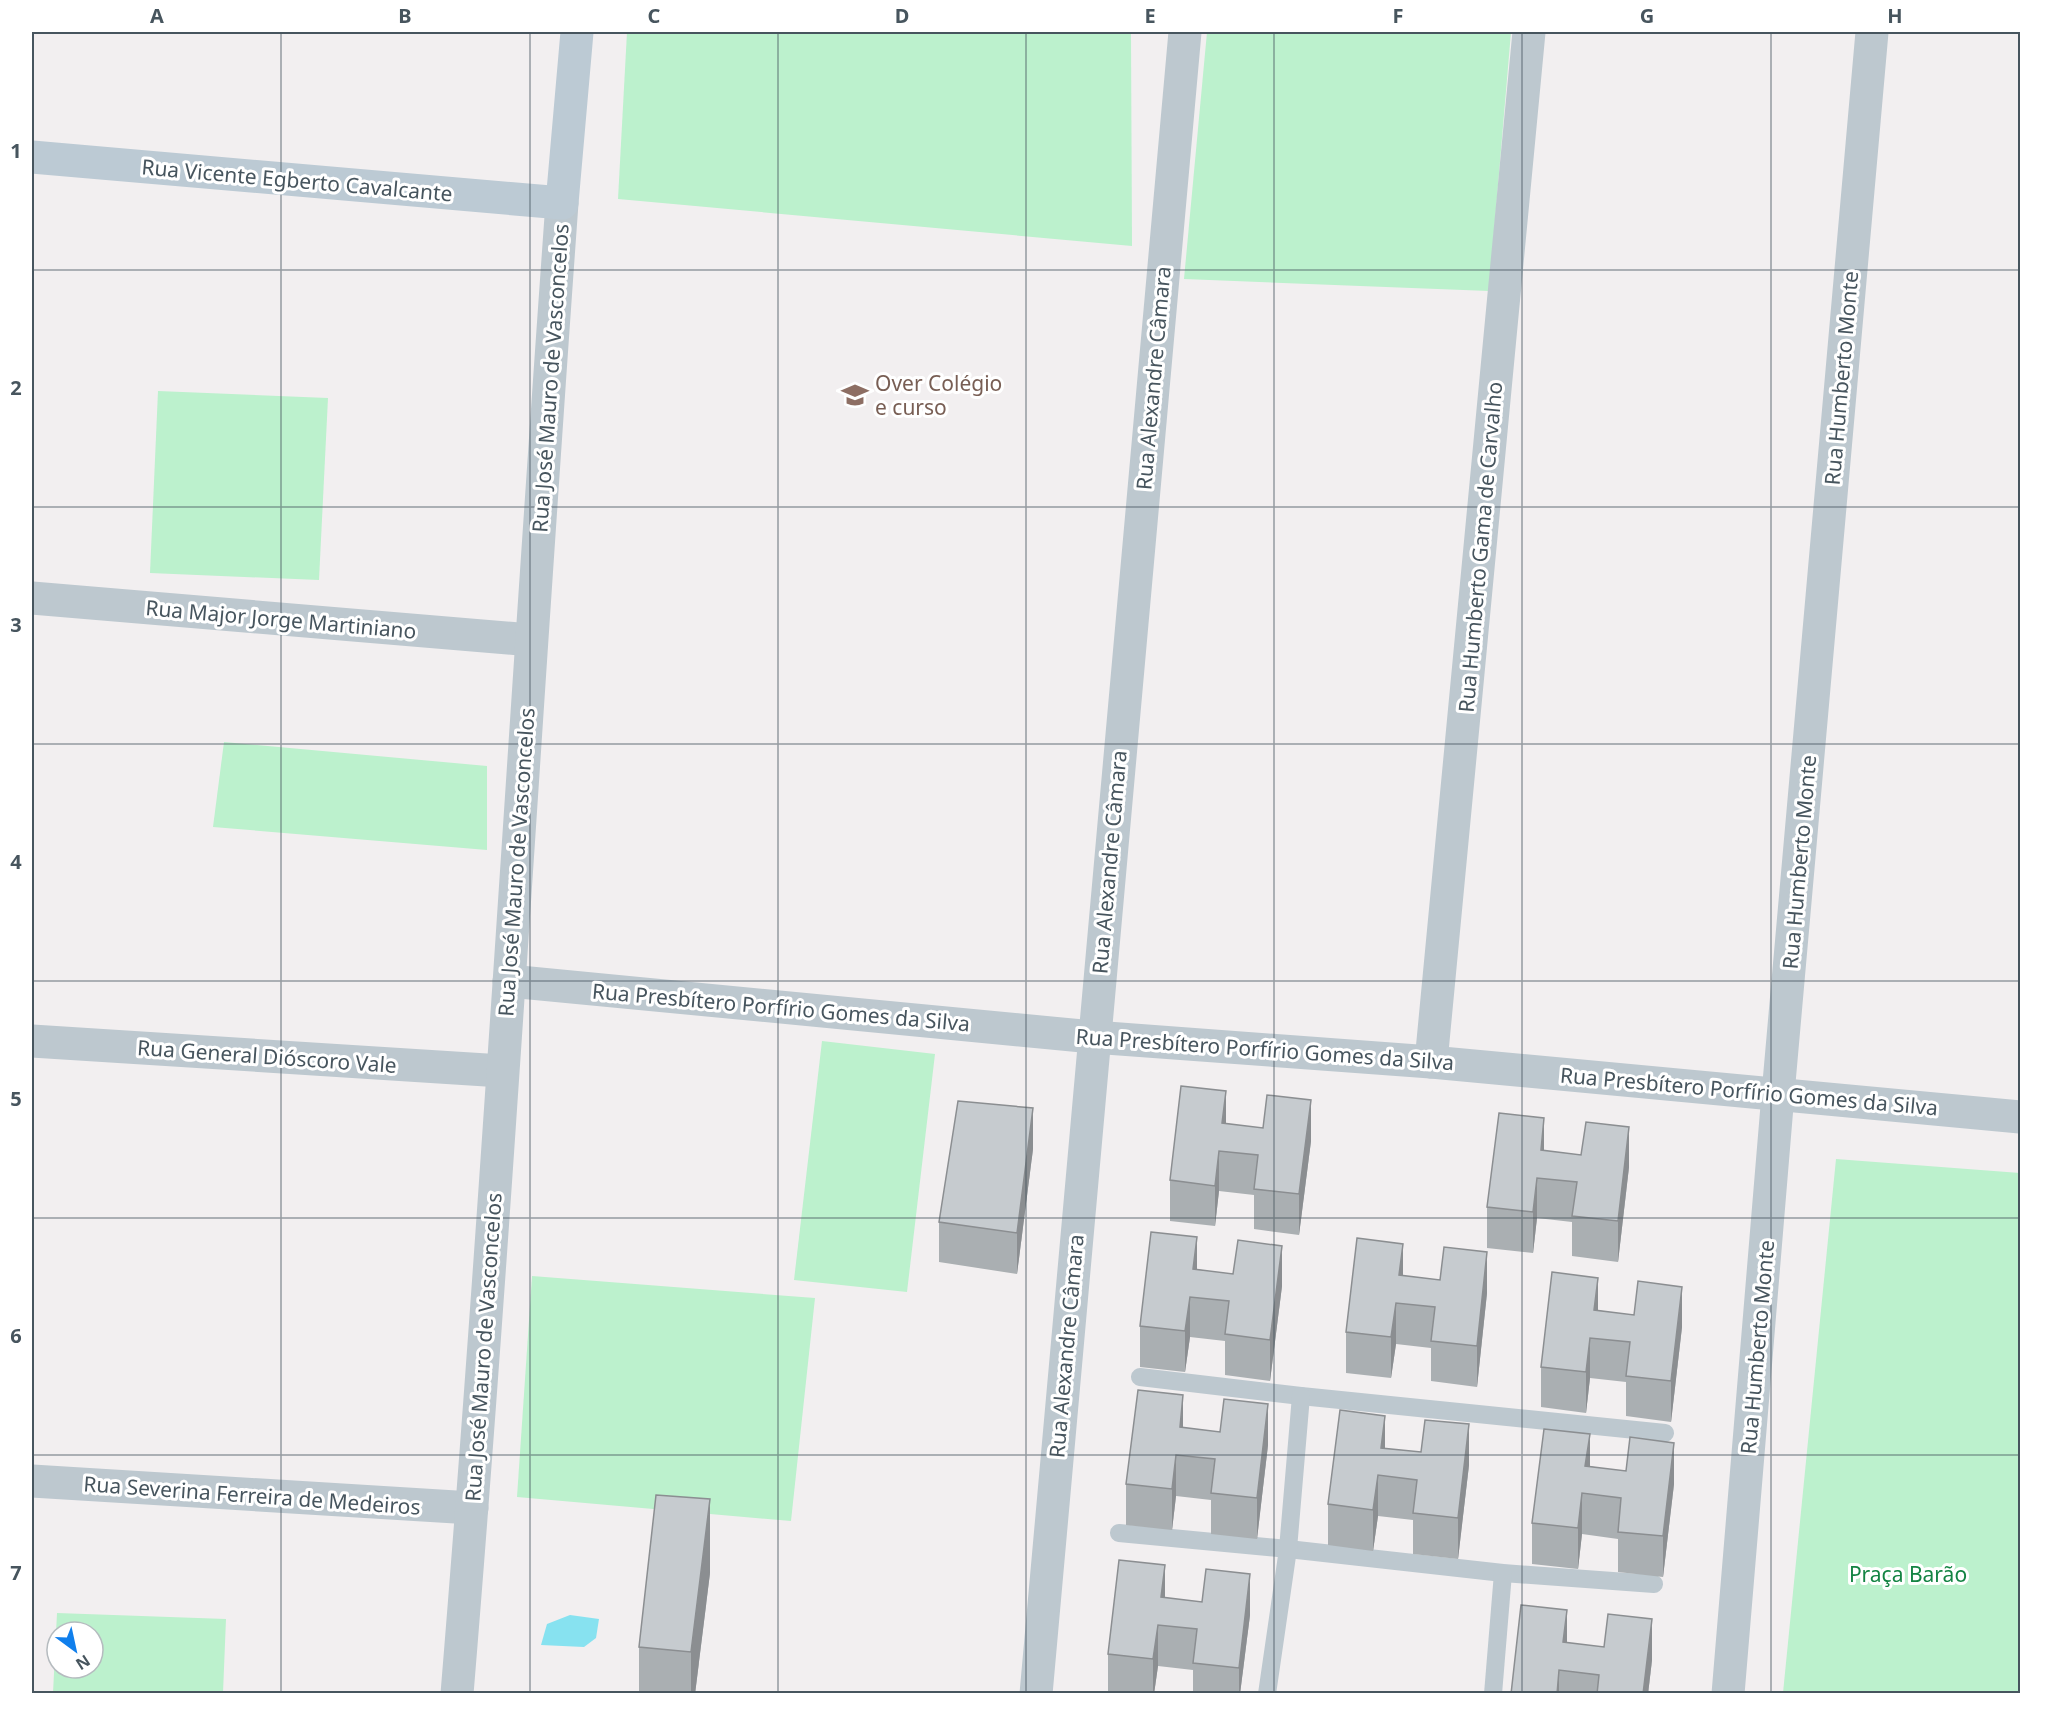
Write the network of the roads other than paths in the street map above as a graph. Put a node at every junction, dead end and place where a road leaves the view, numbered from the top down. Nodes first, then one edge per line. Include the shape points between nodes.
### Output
1 (577, 32) edge
2 (1185, 32) edge
3 (1529, 32) edge
4 (1872, 32) edge
5 (32, 157) edge
6 (562, 203) junction
7 (32, 598) edge
8 (531, 640) junction
9 (509, 981) junction
10 (1093, 1037) junction
11 (32, 1041) edge
12 (1431, 1062) junction
13 (502, 1071) junction
14 (1778, 1094) junction
15 (2020, 1117) edge
16 (1140, 1377) dead end
17 (1301, 1396) junction
18 (1665, 1433) dead end
19 (32, 1481) edge
20 (472, 1509) junction
21 (1119, 1533) dead end
22 (1288, 1548) junction
23 (1503, 1573) junction
24 (1654, 1584) dead end
25 (457, 1694) edge
26 (1036, 1694) edge
27 (1267, 1694) edge
28 (1493, 1694) edge
29 (1728, 1694) edge

1 - 6 main road, Rua José Mauro de Vasconcelos
2 - 10 street, Rua Alexandre Câmara
3 - 12 street, Rua Humberto Gama de Carvalho
4 - 14 street, Rua Humberto Monte
5 - 6 main road, Rua Vicente Egberto Cavalcante
6 - 8 street, Rua José Mauro de Vasconcelos
7 - 8 street, Rua Major Jorge Martiniano
8 - 9 street, Rua José Mauro de Vasconcelos
9 - 10 street, Rua Presbítero Porfírio Gomes da Silva
9 - 13 street, Rua José Mauro de Vasconcelos
10 - 12 street, Rua Presbítero Porfírio Gomes da Silva
10 - 26 street, Rua Alexandre Câmara
11 - 13 street, Rua General Dióscoro Vale
12 - 14 street, Rua Presbítero Porfírio Gomes da Silva
13 - 20 street, Rua José Mauro de Vasconcelos
14 - 15 street, Rua Presbítero Porfírio Gomes da Silva
14 - 29 street, Rua Humberto Monte
16 - 17 lane
17 - 18 lane
17 - 22 lane
19 - 20 street, Rua Severina Ferreira de Medeiros
20 - 25 street, Rua José Mauro de Vasconcelos
21 - 22 lane
22 - 23 lane
22 - 27 lane
23 - 24 lane
23 - 28 lane

